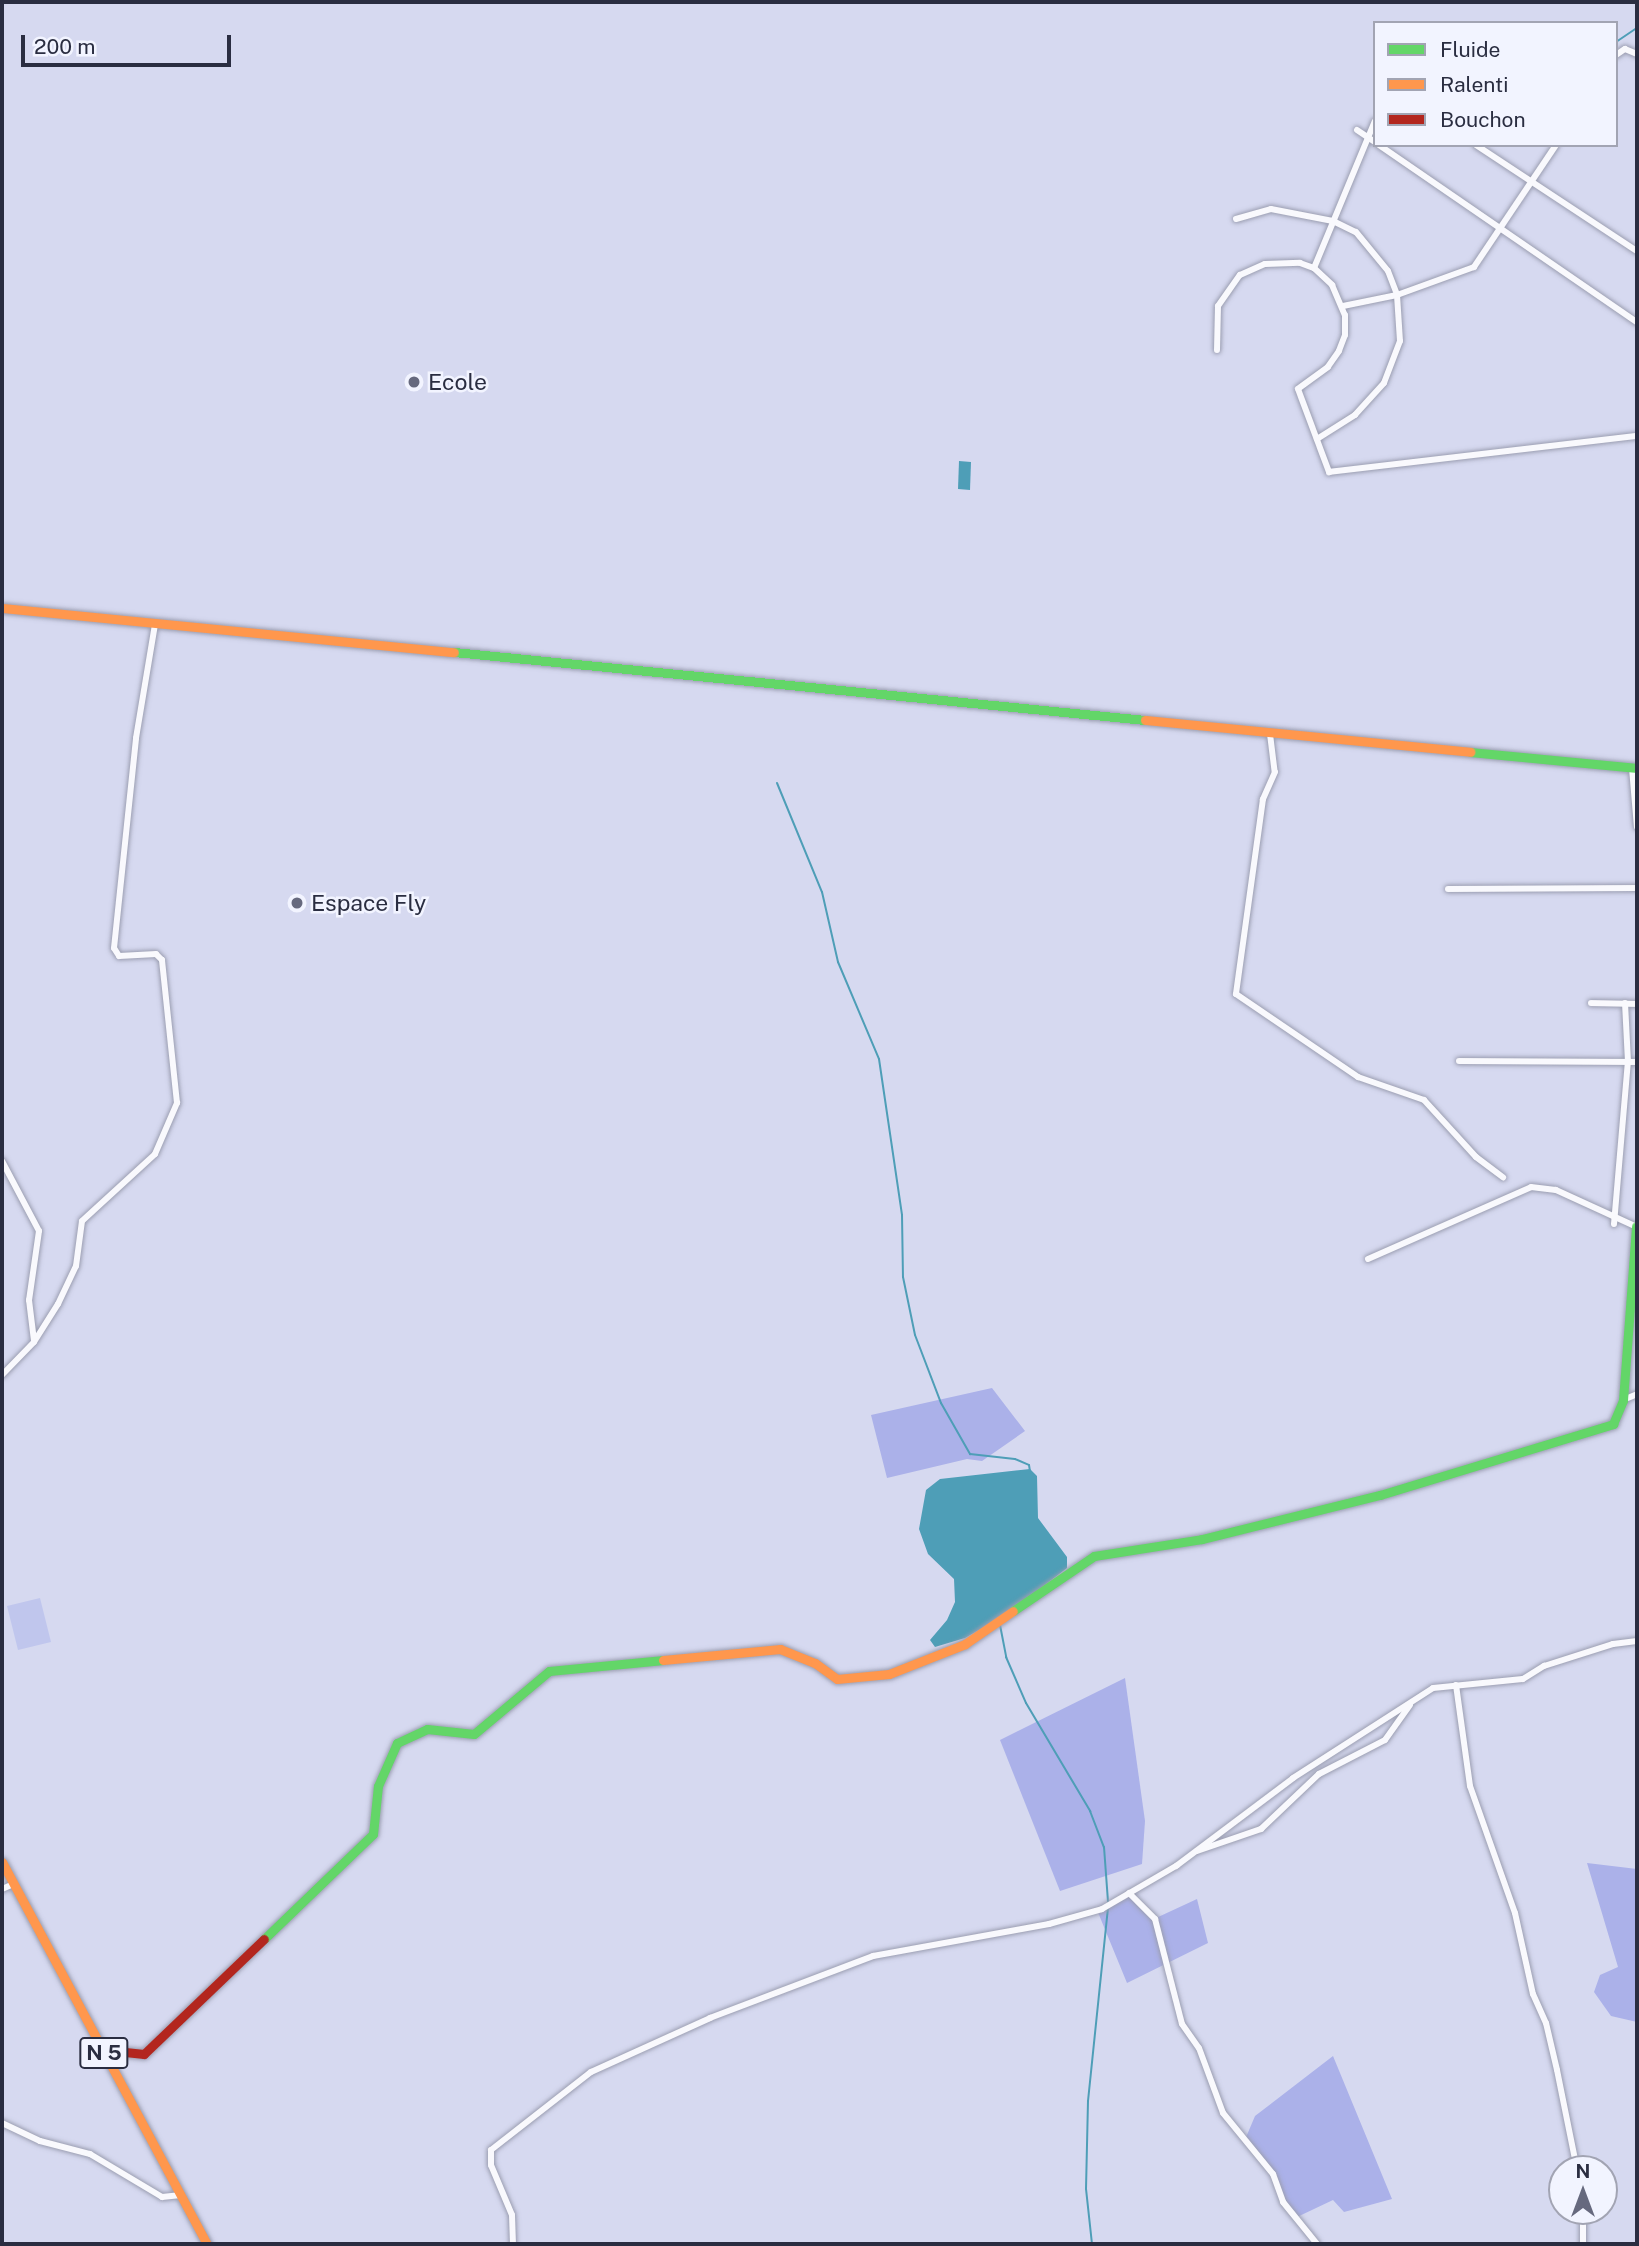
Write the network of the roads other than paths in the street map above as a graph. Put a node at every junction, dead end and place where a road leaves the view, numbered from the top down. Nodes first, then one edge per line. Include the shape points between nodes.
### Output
1 (1618, 54) edge
2 (1637, 54) edge
3 (1357, 130) dead end
4 (1371, 140) edge
5 (1383, 147) edge
6 (1479, 147) edge
7 (1555, 147) edge
8 (1532, 181) junction
9 (1236, 219) dead end
10 (1333, 221) junction
11 (1500, 228) junction
12 (1637, 251) edge
13 (1314, 268) junction
14 (1397, 295) junction
15 (1343, 306) junction
16 (1637, 321) edge
17 (1217, 350) dead end
18 (1637, 436) edge
19 (1317, 439) junction
20 (2, 608) edge
21 (156, 624) junction
22 (1270, 734) junction
23 (1635, 768) edge
24 (1637, 827) edge
25 (1637, 888) edge
26 (1448, 889) dead end
27 (1591, 1003) dead end
28 (1625, 1003) junction
29 (1637, 1004) edge
30 (1459, 1061) dead end
31 (1628, 1062) junction
32 (1637, 1062) edge
33 (2, 1161) edge
34 (1503, 1177) dead end
35 (1615, 1215) junction
36 (1615, 1224) dead end
37 (1637, 1226) edge
38 (1367, 1259) dead end
39 (34, 1342) junction
40 (2, 1374) edge
41 (1637, 1394) edge
42 (1623, 1400) junction
43 (1637, 1641) edge
44 (1456, 1685) junction
45 (1414, 1699) junction
46 (1195, 1852) junction
47 (2, 1862) edge
48 (13, 1884) junction
49 (2, 1889) edge
50 (1129, 1893) junction
51 (107, 2059) junction
52 (2, 2123) edge
53 (1574, 2155) edge
54 (181, 2195) junction
55 (1583, 2225) edge
56 (207, 2244) edge
57 (513, 2244) edge
58 (1317, 2244) edge
59 (1583, 2244) edge

1 - 2 street via 1625,49
3 - 4 street
4 - 10 street
5 - 11 street
6 - 8 street
7 - 8 street
8 - 11 street
8 - 12 street
9 - 10 street via 1271,209
10 - 13 street
10 - 14 street via 1356,232 1374,252
11 - 14 street via 1474,267
11 - 16 street
13 - 15 street via 1332,285
13 - 17 street via 1283,261 1240,275 1217,306
14 - 15 street
14 - 19 street via 1400,341 1384,383 1355,415
15 - 19 street via 1345,335 1339,351 1328,367 1298,390
18 - 19 street via 1329,472
20 - 21 main road
21 - 22 main road
21 - 39 street via 136,738 114,948 119,956 156,954 162,960 177,1103 155,1154 82,1221 76,1266
22 - 23 main road
22 - 34 street via 1275,772 1263,799 1236,994 1358,1077 1424,1100 1476,1157
23 - 24 street
25 - 26 street
27 - 28 street
28 - 29 street
28 - 31 street
30 - 31 street
31 - 32 street
31 - 35 street
33 - 39 street via 39,1231 29,1300
35 - 36 street
35 - 37 street
35 - 38 street via 1556,1190 1531,1188
37 - 42 main road
39 - 40 street
41 - 42 street
42 - 51 main road via 1613,1424 1402,1489 1202,1539 1094,1556 965,1644 889,1674 837,1679 815,1663 780,1649 549,1671 474,1734 427,1729 397,1743 378,1786 373,1834 151,2048 139,2055 125,2052
43 - 44 street via 1544,1666 1523,1679
44 - 45 street via 1433,1688
44 - 53 street via 1470,1786 1515,1913 1533,1994 1558,2070
45 - 46 street via 1293,1778
45 - 46 street via 1385,1740 1319,1774 1261,1829
46 - 50 street
47 - 48 main road, N 5
48 - 49 street
48 - 51 main road, N 5
50 - 57 street via 1102,1909 1049,1924 873,1956 710,2018 590,2072 491,2150 491,2165 512,2215
50 - 58 street via 1155,1919 1182,2024 1199,2048 1223,2113 1273,2174 1283,2202
51 - 54 main road, N 5
52 - 54 street via 40,2141 90,2154 162,2197
54 - 56 main road, N 5
55 - 59 street

